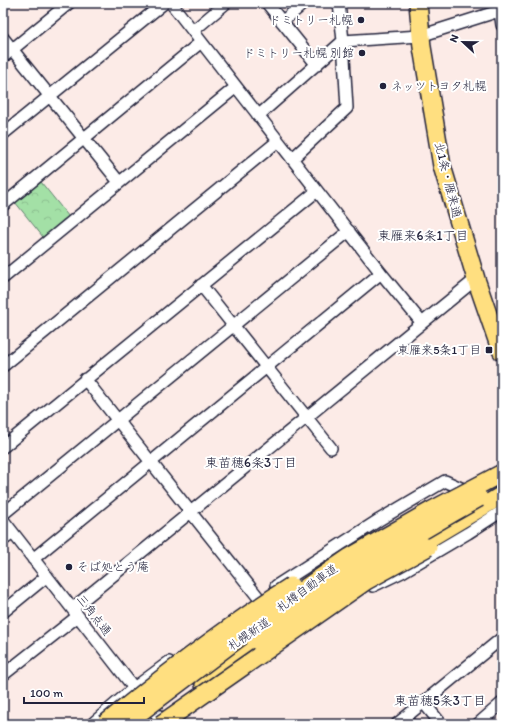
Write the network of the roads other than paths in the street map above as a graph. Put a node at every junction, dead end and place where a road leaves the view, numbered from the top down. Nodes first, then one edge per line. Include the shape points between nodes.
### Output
1 (69, 3) edge
2 (164, 3) edge
3 (171, 3) edge
4 (226, 3) edge
5 (267, 3) edge
6 (304, 3) edge
7 (339, 3) edge
8 (418, 3) edge
9 (500, 8) edge
10 (282, 22) junction
11 (502, 25) edge
12 (193, 31) junction
13 (420, 36) junction
14 (3, 38) edge
15 (343, 41) junction
16 (201, 42) junction
17 (12, 49) junction
18 (3, 57) edge
19 (318, 65) junction
20 (236, 87) junction
21 (50, 96) junction
22 (258, 116) junction
23 (3, 134) edge
24 (84, 138) junction
25 (278, 141) junction
26 (292, 159) junction
27 (119, 182) junction
28 (317, 191) junction
29 (3, 206) edge
30 (349, 231) junction
31 (381, 273) junction
32 (3, 277) edge
33 (476, 279) junction
34 (201, 285) junction
35 (422, 323) junction
36 (234, 326) junction
37 (502, 352) edge
38 (3, 366) edge
39 (266, 368) junction
40 (85, 379) junction
41 (307, 417) junction
42 (118, 421) junction
43 (3, 447) edge
44 (331, 448) dead end
45 (151, 462) junction
46 (502, 465) edge
47 (502, 473) edge
48 (502, 486) edge
49 (463, 489) junction
50 (502, 495) edge
51 (438, 505) junction
52 (502, 510) edge
53 (191, 512) junction
54 (3, 514) edge
55 (3, 520) edge
56 (13, 533) junction
57 (3, 540) edge
58 (33, 559) junction
59 (47, 576) junction
60 (258, 597) junction
61 (3, 612) edge
62 (75, 612) junction
63 (502, 638) edge
64 (237, 660) junction
65 (3, 675) edge
66 (134, 688) junction
67 (424, 702) junction
68 (147, 703) junction
69 (502, 703) edge
70 (160, 723) edge
71 (92, 724) edge
72 (104, 724) edge
73 (116, 724) edge
74 (125, 724) edge
75 (144, 724) edge
76 (398, 724) edge
77 (441, 724) edge
78 (478, 724) edge

1 - 17 street
2 - 21 street
3 - 12 street
4 - 12 street
5 - 10 street
6 - 10 street
7 - 15 street
8 - 13 highway, 北1条・雁来通
9 - 11 street
9 - 13 street
10 - 19 street
12 - 16 street
13 - 15 street
13 - 33 highway, 北1条・雁来通 via 442,166
14 - 17 street
15 - 19 street
15 - 26 street via 347,108
16 - 20 street
16 - 24 street
17 - 18 street
17 - 21 street
19 - 22 street
20 - 22 street
20 - 27 street
21 - 23 street
21 - 24 street
22 - 25 street
24 - 27 street
24 - 29 street
25 - 26 street
25 - 38 street
26 - 28 street
27 - 32 street
28 - 30 street
28 - 34 street
30 - 31 street
30 - 36 street
31 - 35 street
31 - 39 street
33 - 35 street
33 - 37 highway, 北1条・雁来通
34 - 36 street
34 - 40 street
35 - 41 street
36 - 39 street
36 - 42 street
39 - 41 street
39 - 45 street
40 - 42 street
40 - 43 street
41 - 44 street
41 - 53 street
42 - 45 street
42 - 54 street
45 - 53 street
45 - 58 street
46 - 49 highway, 札幌新道
47 - 74 highway, 札樽自動車道, bridge via 350,557
48 - 75 highway, 札樽自動車道, bridge via 437,522 302,606 198,681
49 - 51 highway, 札幌新道
49 - 60 street via 445,481
50 - 64 highway, 札幌新道 via 272,633
50 - 70 highway, bridge via 476,520 366,581
51 - 68 highway, 札幌新道 via 402,532
51 - 72 highway, bridge via 417,509 264,603 162,677
52 - 64 street via 462,537 367,589 274,654 264,659
53 - 60 street
53 - 62 street
55 - 56 street, 三角点通
56 - 57 street
56 - 58 street, 三角点通
58 - 59 street, 三角点通
59 - 61 street
59 - 62 street, 三角点通
60 - 66 street
62 - 65 street
62 - 66 street, 三角点通
63 - 67 street
64 - 70 highway, 札幌新道
66 - 68 street, 三角点通
66 - 71 street
67 - 76 street
67 - 77 street
68 - 70 street, 三角点通
68 - 73 highway, 札幌新道
69 - 78 street

